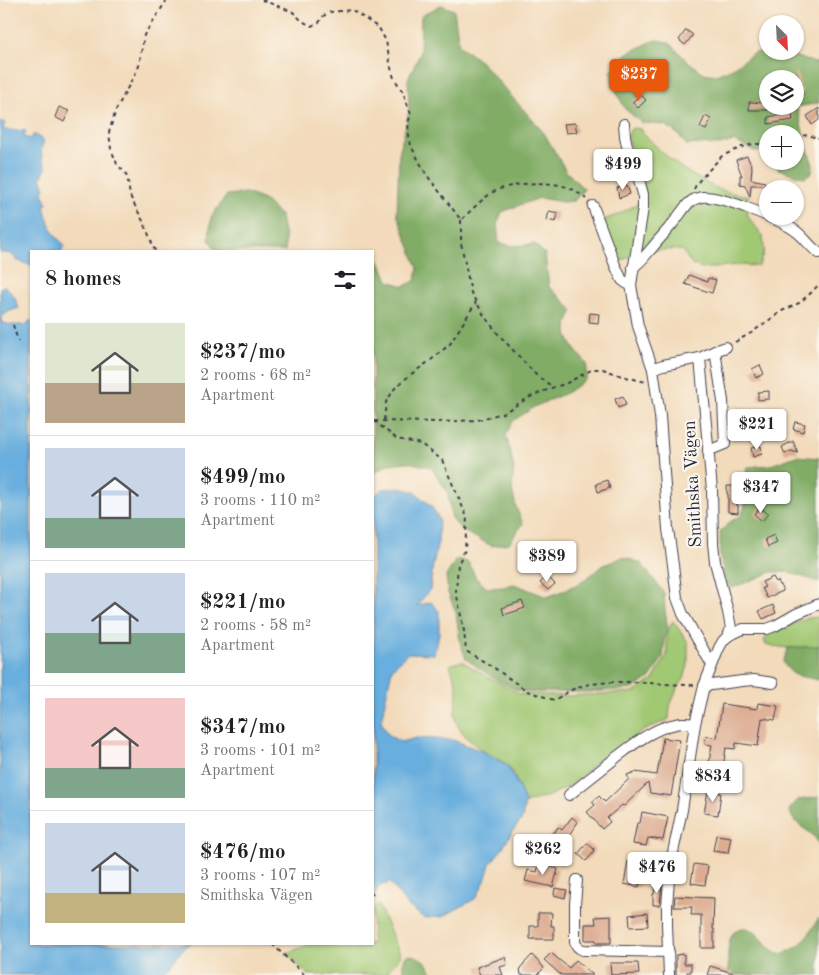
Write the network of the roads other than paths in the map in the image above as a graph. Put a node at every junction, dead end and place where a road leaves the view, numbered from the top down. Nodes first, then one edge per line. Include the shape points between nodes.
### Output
1 (624, 124) dead end
2 (593, 206) road end
3 (819, 253) edge
4 (633, 267) junction
5 (631, 285) junction
6 (726, 347) road end
7 (715, 351) junction
8 (700, 358) junction
9 (653, 369) junction
10 (708, 451) junction
11 (819, 604) edge
12 (728, 636) junction
13 (712, 664) junction
14 (773, 683) dead end
15 (704, 686) junction
16 (695, 724) junction
17 (570, 795) dead end
18 (577, 880) dead end
19 (669, 952) junction
20 (669, 975) edge

1 - 4 street via 627,146 643,194
2 - 5 street via 622,280
3 - 4 street via 787,225 746,207 703,197 689,203
4 - 5 street
5 - 9 street, Smithska Vägen via 638,326
6 - 7 street
7 - 8 street
7 - 10 street via 723,401 725,444
8 - 9 street
8 - 10 street, Smithska Vägen
9 - 13 street, Smithska Vägen via 677,598
10 - 12 street, Smithska Vägen via 715,562 731,628
11 - 12 street via 767,629 749,628
12 - 13 street
13 - 15 street
14 - 15 street via 748,680
15 - 16 street
16 - 17 street via 677,723 658,729 628,747
16 - 19 street via 672,857 667,906
18 - 19 street via 575,942 579,948
19 - 20 street

